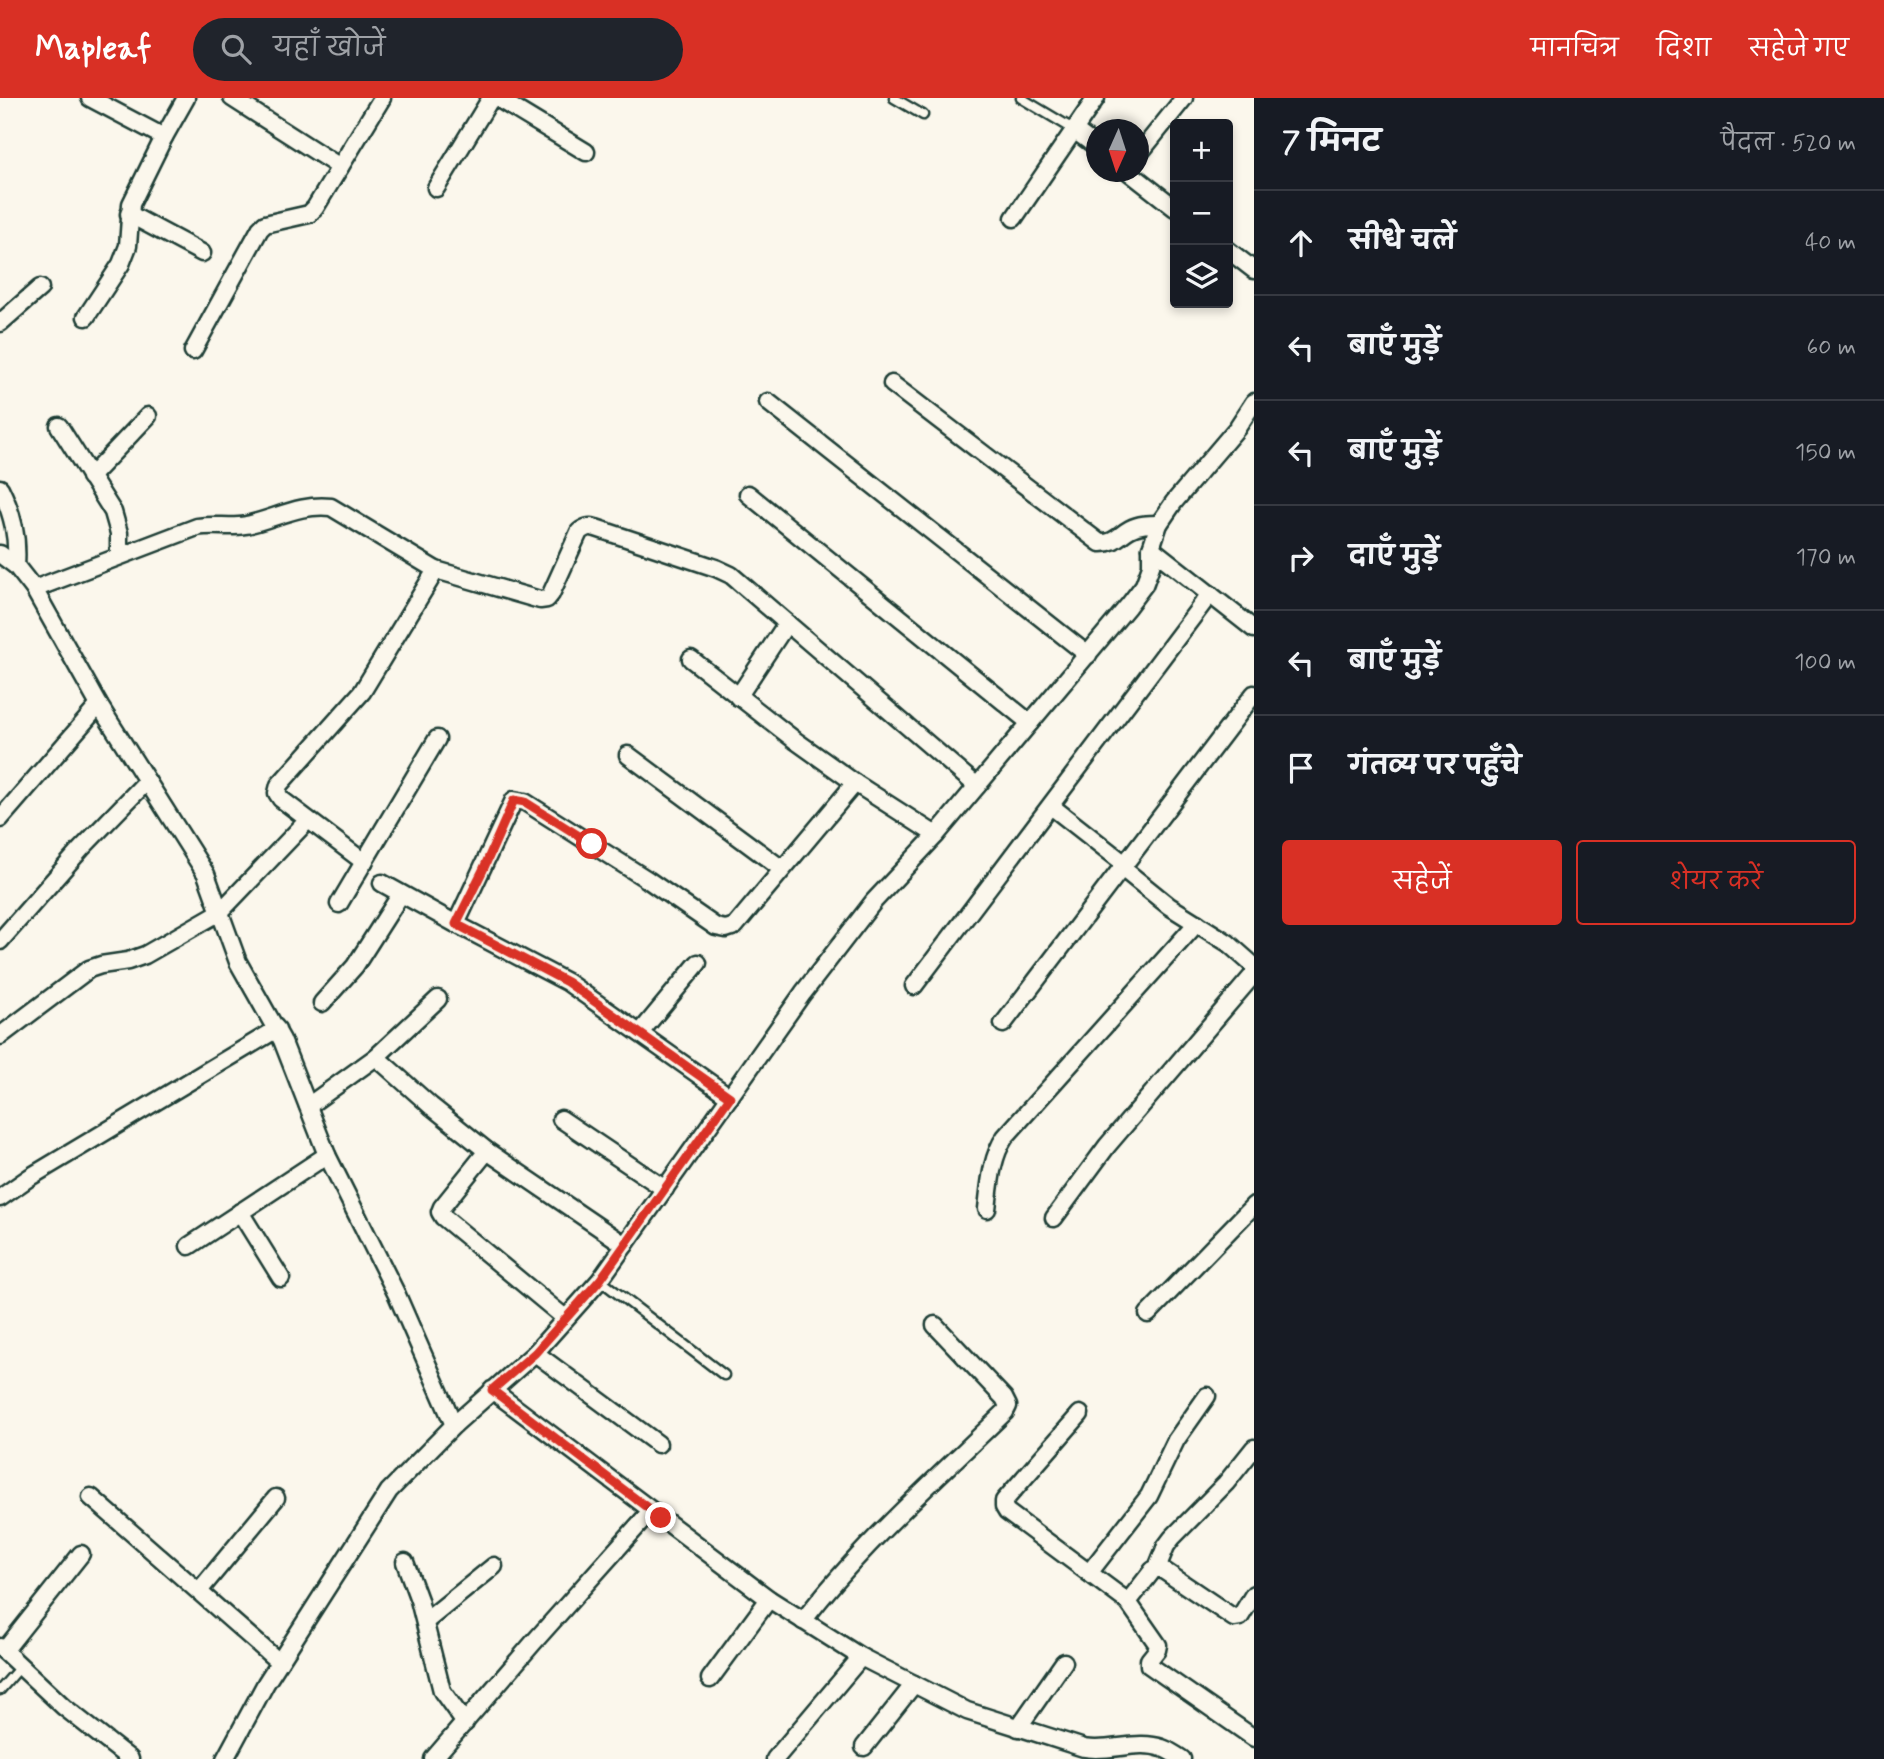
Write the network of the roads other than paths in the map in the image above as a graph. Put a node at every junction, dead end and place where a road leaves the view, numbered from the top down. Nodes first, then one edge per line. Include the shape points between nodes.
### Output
1 (90, 98) edge
2 (186, 98) edge
3 (232, 98) edge
4 (382, 98) edge
5 (491, 98) edge
6 (497, 98) edge
7 (894, 98) edge
8 (1021, 98) edge
9 (1096, 98) edge
10 (1184, 98) edge
11 (923, 115) dead end
12 (1073, 129) junction
13 (164, 137) junction
14 (1086, 139) edge
15 (1149, 142) edge
16 (586, 152) dead end
17 (340, 167) junction
18 (1142, 182) edge
19 (436, 188) dead end
20 (1170, 204) edge
21 (129, 214) junction
22 (1014, 218) dead end
23 (202, 253) dead end
24 (1233, 254) edge
25 (1254, 270) edge
26 (40, 288) dead end
27 (86, 317) dead end
28 (0, 323) edge
29 (193, 351) dead end
30 (892, 384) dead end
31 (768, 402) dead end
32 (1254, 402) edge
33 (148, 416) dead end
34 (59, 426) dead end
35 (90, 477) junction
36 (0, 488) edge
37 (748, 494) dead end
38 (1159, 524) junction
39 (1151, 548) junction
40 (0, 554) edge
41 (119, 556) junction
42 (16, 566) junction
43 (436, 570) junction
44 (34, 589) junction
45 (1210, 594) junction
46 (787, 623) junction
47 (1254, 628) edge
48 (1088, 655) junction
49 (691, 659) dead end
50 (1254, 694) edge
51 (738, 697) junction
52 (99, 705) junction
53 (1030, 723) junction
54 (438, 739) dead end
55 (628, 755) dead end
56 (147, 782) junction
57 (855, 783) junction
58 (977, 786) junction
59 (1051, 806) junction
60 (0, 819) edge
61 (308, 820) junction
62 (936, 835) junction
63 (364, 862) junction
64 (1123, 865) junction
65 (782, 869) junction
66 (383, 883) dead end
67 (401, 894) junction
68 (340, 904) dead end
69 (220, 912) junction
70 (1197, 923) junction
71 (456, 924) junction
72 (0, 941) edge
73 (698, 963) dead end
74 (1254, 966) edge
75 (1254, 974) edge
76 (914, 986) dead end
77 (438, 999) dead end
78 (322, 1003) dead end
79 (1003, 1024) dead end
80 (277, 1029) junction
81 (640, 1033) junction
82 (0, 1036) edge
83 (376, 1057) junction
84 (730, 1097) junction
85 (308, 1106) junction
86 (561, 1119) dead end
87 (487, 1151) junction
88 (327, 1155) junction
89 (665, 1189) junction
90 (0, 1198) edge
91 (1254, 1205) edge
92 (987, 1209) dead end
93 (240, 1212) junction
94 (1055, 1217) dead end
95 (625, 1245) junction
96 (189, 1246) dead end
97 (281, 1278) dead end
98 (600, 1280) junction
99 (1148, 1314) dead end
100 (565, 1318) junction
101 (935, 1325) dead end
102 (535, 1353) junction
103 (724, 1375) dead end
104 (492, 1390) junction
105 (1207, 1396) dead end
106 (1080, 1414) dead end
107 (454, 1425) junction
108 (658, 1444) dead end
109 (1254, 1448) edge
110 (91, 1497) dead end
111 (276, 1498) dead end
112 (651, 1511) junction
113 (81, 1554) dead end
114 (405, 1562) dead end
115 (494, 1566) dead end
116 (1157, 1568) junction
117 (1089, 1573) junction
118 (199, 1591) junction
119 (1254, 1594) edge
120 (769, 1599) junction
121 (1128, 1602) junction
122 (426, 1621) junction
123 (803, 1621) junction
124 (2, 1649) edge
125 (861, 1657) junction
126 (279, 1662) junction
127 (1064, 1662) dead end
128 (21, 1666) junction
129 (710, 1679) dead end
130 (914, 1684) junction
131 (0, 1690) edge
132 (465, 1723) junction
133 (1018, 1728) junction
134 (1253, 1736) edge
135 (864, 1747) dead end
136 (1088, 1754) edge
137 (228, 1758) edge
138 (130, 1759) edge
139 (433, 1759) edge
140 (775, 1759) edge
141 (1182, 1759) edge

1 - 13 street
2 - 13 street
3 - 17 street
4 - 17 street
5 - 19 street
6 - 16 street
7 - 11 lane
8 - 12 lane
9 - 12 street
10 - 15 street
12 - 14 street
12 - 22 street
13 - 21 street
17 - 29 street via 309,214 260,229
18 - 20 street
21 - 23 street
21 - 27 street via 128,246 121,264
24 - 25 street
26 - 28 street
30 - 38 street via 1100,543 1112,542 1131,528
31 - 48 street
32 - 38 street
33 - 35 street
34 - 35 street
35 - 41 street via 113,512
36 - 42 street via 14,522
37 - 53 street
38 - 39 street
39 - 45 street
39 - 48 street via 1144,585
40 - 42 street
41 - 43 street via 197,527 245,525 316,505 331,507
41 - 44 street
42 - 44 street
43 - 46 street via 532,599 547,599 579,533 590,527 723,572
43 - 61 street via 362,692 279,785 281,799
44 - 52 street
45 - 47 street
45 - 59 street
46 - 51 street
46 - 58 street
48 - 53 street
49 - 51 street
50 - 64 street
51 - 57 street
52 - 56 street
52 - 60 street
53 - 58 street
54 - 63 street
55 - 65 street
56 - 69 street via 206,874
56 - 72 street
57 - 62 street
57 - 65 street
58 - 62 street
59 - 64 street
59 - 76 street
61 - 63 street
61 - 69 street
62 - 84 street via 874,901
63 - 68 street
64 - 70 street
64 - 79 street
65 - 71 street via 735,926 716,927 592,844 525,802 514,800
66 - 67 street
67 - 71 street
67 - 78 street via 355,966
69 - 80 street via 238,962
69 - 82 street via 145,955 89,969
70 - 74 street
70 - 92 street via 1005,1137 994,1160
71 - 81 street via 567,982
73 - 81 street
75 - 94 street via 1107,1146
77 - 83 street
80 - 85 street
80 - 90 street
81 - 84 street
83 - 85 street
83 - 87 street
84 - 89 street
85 - 88 street
86 - 89 street
87 - 95 street
87 - 100 street via 440,1212
88 - 93 street
88 - 107 street
89 - 95 street
91 - 99 street
93 - 96 street
93 - 97 street
95 - 98 street
98 - 100 street
98 - 103 lane
100 - 102 street
101 - 123 street via 1008,1406 870,1545
102 - 104 street
102 - 108 street
104 - 107 street
104 - 112 street
105 - 117 street via 1176,1440 1149,1496
106 - 117 street via 1004,1501 1004,1507
107 - 126 street via 389,1490
109 - 116 street via 1172,1538
110 - 118 street
111 - 118 street
112 - 120 street
112 - 132 street
113 - 124 street
114 - 122 street
115 - 122 street
116 - 119 street via 1234,1618 1240,1618
116 - 121 street
117 - 121 street
118 - 126 street
120 - 123 street
120 - 129 street
121 - 134 street via 1158,1645 1149,1665
122 - 132 street via 442,1690
123 - 125 street
124 - 128 street
125 - 130 street
125 - 140 street
126 - 137 street
127 - 133 street
128 - 131 lane
128 - 138 street
130 - 133 street via 967,1711
130 - 135 street
132 - 139 street
133 - 136 street
136 - 141 street via 1152,1745

